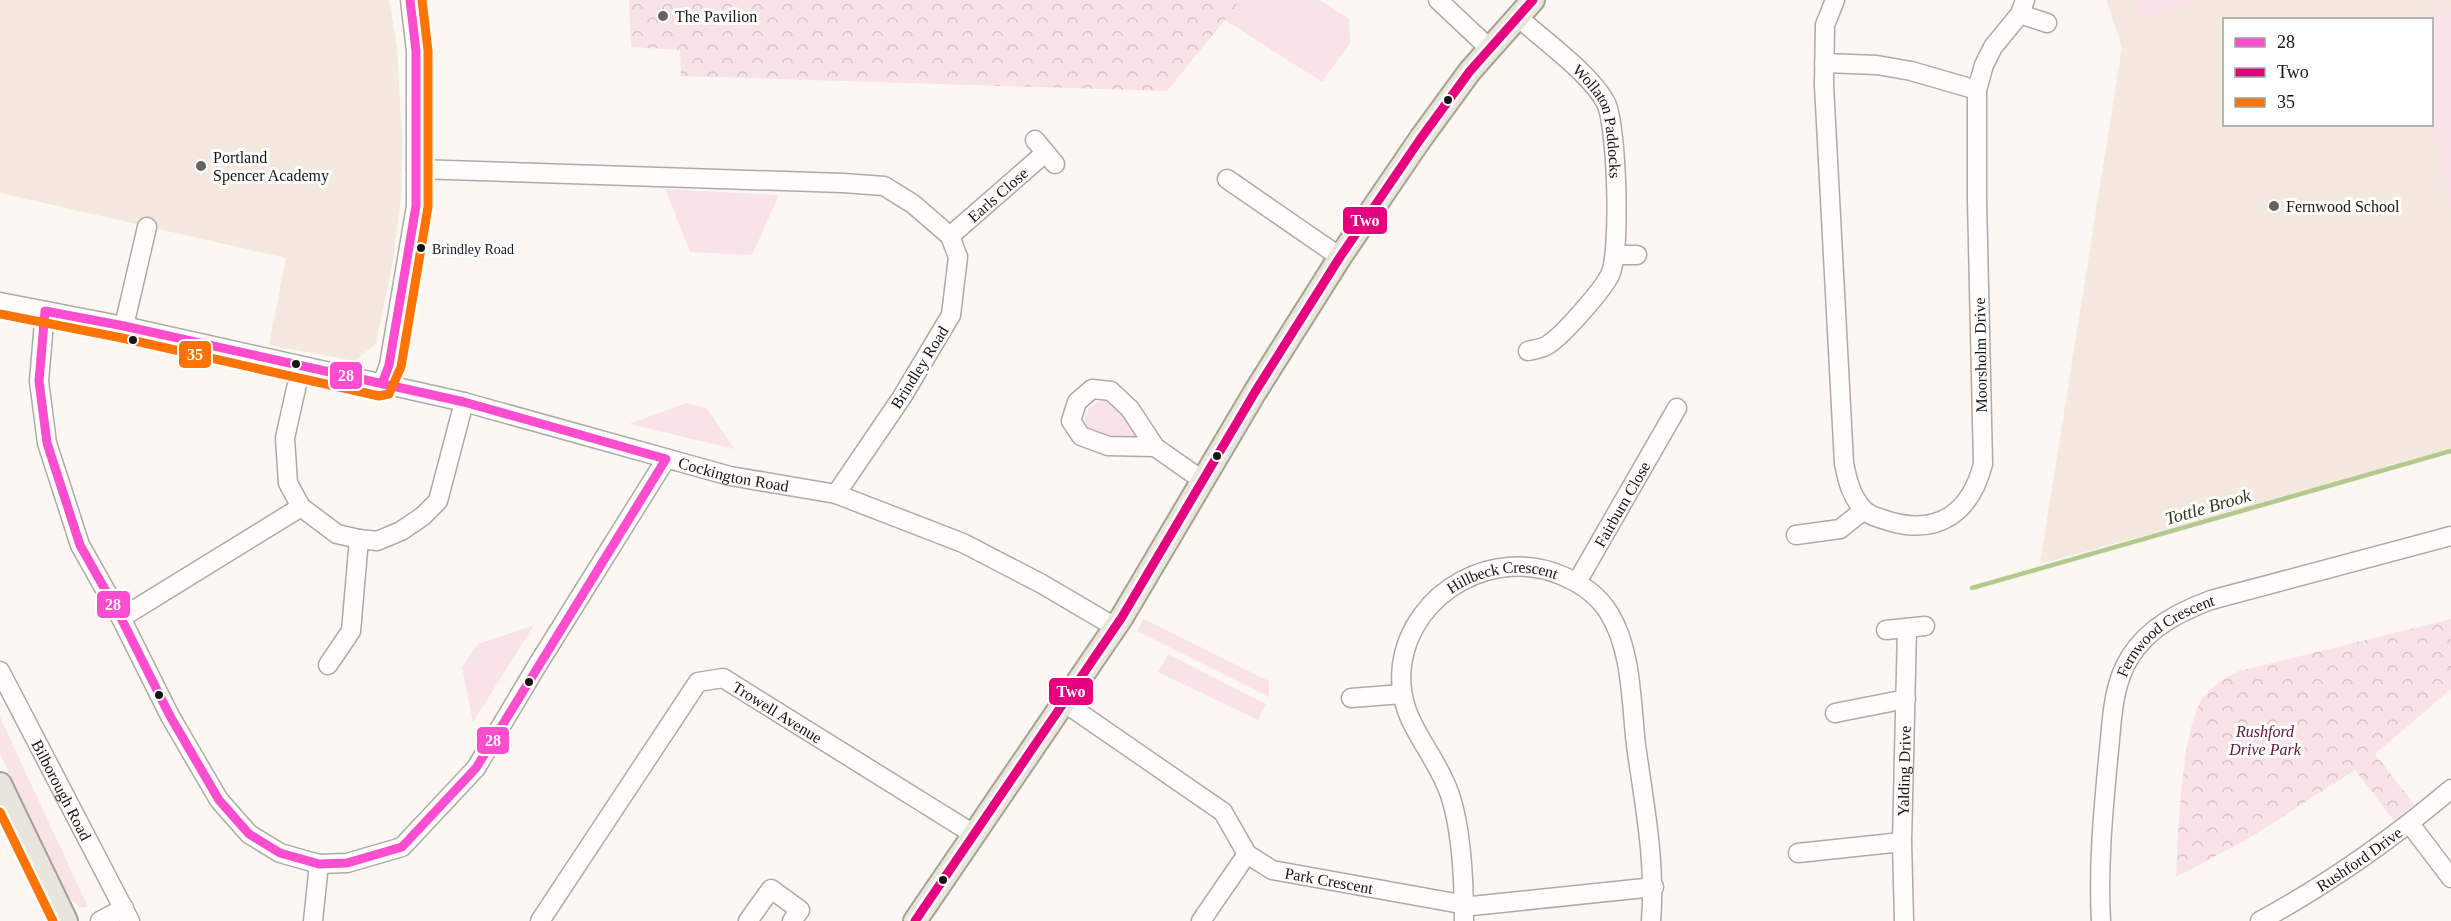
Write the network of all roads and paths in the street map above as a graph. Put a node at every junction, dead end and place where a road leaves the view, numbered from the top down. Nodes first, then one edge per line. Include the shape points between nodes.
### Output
1 (410, 0) edge
2 (1438, 0) edge
3 (1533, 0) edge
4 (1835, 0) edge
5 (2022, 7) edge
6 (1518, 17) junction
7 (2047, 23) dead end
8 (1489, 48) junction
9 (1824, 63) junction
10 (1977, 90) junction
11 (1045, 152) dead end
12 (416, 169) junction
13 (1227, 179) dead end
14 (147, 227) dead end
15 (950, 236) junction
16 (1616, 255) junction
17 (1637, 255) dead end
18 (1340, 257) junction
19 (0, 302) edge
20 (45, 311) junction
21 (124, 326) junction
22 (1528, 351) dead end
23 (301, 366) junction
24 (382, 384) junction
25 (464, 402) junction
26 (1677, 408) dead end
27 (1155, 447) dead end
28 (666, 459) junction
29 (1202, 480) junction
30 (836, 494) junction
31 (301, 507) junction
32 (1864, 510) junction
33 (1796, 536) dead end
34 (2451, 536) edge
35 (359, 539) junction
36 (1577, 582) junction
37 (121, 618) junction
38 (1115, 627) junction
39 (1886, 630) dead end
40 (328, 665) dead end
41 (0, 671) edge
42 (1402, 694) junction
43 (1350, 698) dead end
44 (1906, 699) junction
45 (1065, 703) junction
46 (1835, 713) dead end
47 (0, 784) edge
48 (2451, 789) edge
49 (2410, 824) junction
50 (975, 835) junction
51 (1902, 842) junction
52 (1798, 853) dead end
53 (1247, 854) junction
54 (319, 864) junction
55 (2451, 878) edge
56 (1654, 887) junction
57 (1464, 913) edge
58 (127, 915) edge
59 (66, 921) edge
60 (100, 921) edge
61 (313, 921) edge
62 (540, 921) edge
63 (748, 921) edge
64 (792, 921) edge
65 (915, 921) edge
66 (1201, 921) edge
67 (1652, 921) edge
68 (1904, 921) edge
69 (2101, 921) edge
70 (2260, 921) edge

1 - 12 street via 416,51
2 - 8 street
3 - 6 main road
4 - 9 street via 1826,25
5 - 7 street, Moorsholm Drive
5 - 10 street, Moorsholm Drive via 1993,47
6 - 8 main road
6 - 16 street, Wollaton Paddocks via 1589,81 1606,104 1613,133
8 - 18 main road via 1421,138
9 - 10 street via 1877,65
9 - 32 street via 1844,463 1847,480
10 - 32 street, Moorsholm Drive via 1983,464 1964,504 1937,523 1908,526
11 - 15 street, Earls Close
12 - 15 street via 884,186 913,204
12 - 24 street via 416,206 389,365
13 - 18 street
14 - 21 street
15 - 30 street, Brindley Road via 958,257 951,315 902,397
16 - 17 street
16 - 22 street, Wollaton Paddocks via 1602,288 1557,324 1550,344
18 - 29 main road
19 - 20 street, Cockington Road
20 - 21 street, Cockington Road
20 - 37 street via 39,381 46,443 80,545
21 - 23 street, Cockington Road
23 - 24 street, Cockington Road
23 - 31 street via 285,438 288,483
24 - 25 street, Cockington Road
25 - 28 street, Cockington Road
25 - 35 street via 438,501 401,531 377,541
26 - 36 street, Fairburn Close via 1673,430
27 - 29 street
28 - 30 street, Cockington Road via 730,476
28 - 54 street via 476,768 402,847 347,863
29 - 38 main road
30 - 38 street, Cockington Road via 963,543
31 - 35 street via 337,534
31 - 37 street
32 - 33 street via 1840,529
34 - 69 street, Fernwood Crescent via 2211,600 2176,615 2148,636 2130,657 2115,697 2104,806
35 - 40 street via 351,631
36 - 42 street, Hillbeck Crescent via 1534,567 1518,566 1482,571 1446,590 1421,616 1406,646
36 - 56 street, Hillbeck Crescent via 1600,601 1616,625 1622,643
37 - 54 street via 219,800 249,834 280,853
38 - 45 main road
39 - 44 street, Yalding Drive via 1916,627
41 - 58 street, Bilborough Road
42 - 43 street
42 - 57 street, Hillbeck Crescent via 1406,712 1450,795
44 - 46 street, Yalding Drive
44 - 51 street, Yalding Drive
45 - 50 main road
45 - 53 street, Park Crescent via 1223,812
47 - 59 main road
48 - 49 street, Rushford Drive
49 - 55 street
49 - 70 street, Rushford Drive
50 - 62 street, Trowell Avenue via 723,678 698,682
50 - 65 main road
51 - 52 street
51 - 68 street, Yalding Drive
53 - 57 street, Park Crescent via 1272,870
53 - 66 street
54 - 61 street
56 - 57 street, Park Crescent
56 - 67 street, Hillbeck Crescent
58 - 60 street, Bilborough Road
63 - 64 street via 771,889 800,910

